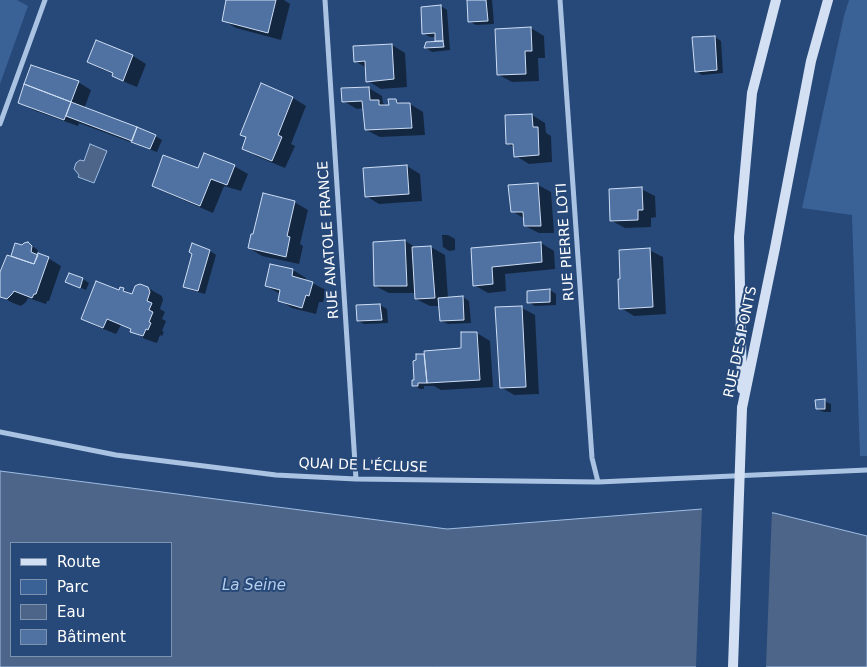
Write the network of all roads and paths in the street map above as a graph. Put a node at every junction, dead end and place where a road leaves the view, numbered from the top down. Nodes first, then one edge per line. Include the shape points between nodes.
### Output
1 (44, 0) edge
2 (324, 0) edge
3 (560, 0) edge
4 (776, 0) edge
5 (828, 0) edge
6 (0, 124) edge
7 (742, 408) junction
8 (0, 432) edge
9 (867, 470) edge
10 (356, 479) junction
11 (598, 482) junction
12 (733, 667) edge

1 - 6 street
2 - 10 street, RUE ANATOLE FRANCE
3 - 11 street, RUE PIERRE LOTI via 592,458
4 - 7 main road, RUE DES PONTS via 752,93 739,237
5 - 7 main road, RUE DES PONTS via 811,61
7 - 12 main road, bridge
8 - 10 street, QUAI DE L'ÉCLUSE via 116,455 276,475
9 - 11 street, QUAI DE L'ÉCLUSE
10 - 11 street, QUAI DE L'ÉCLUSE

